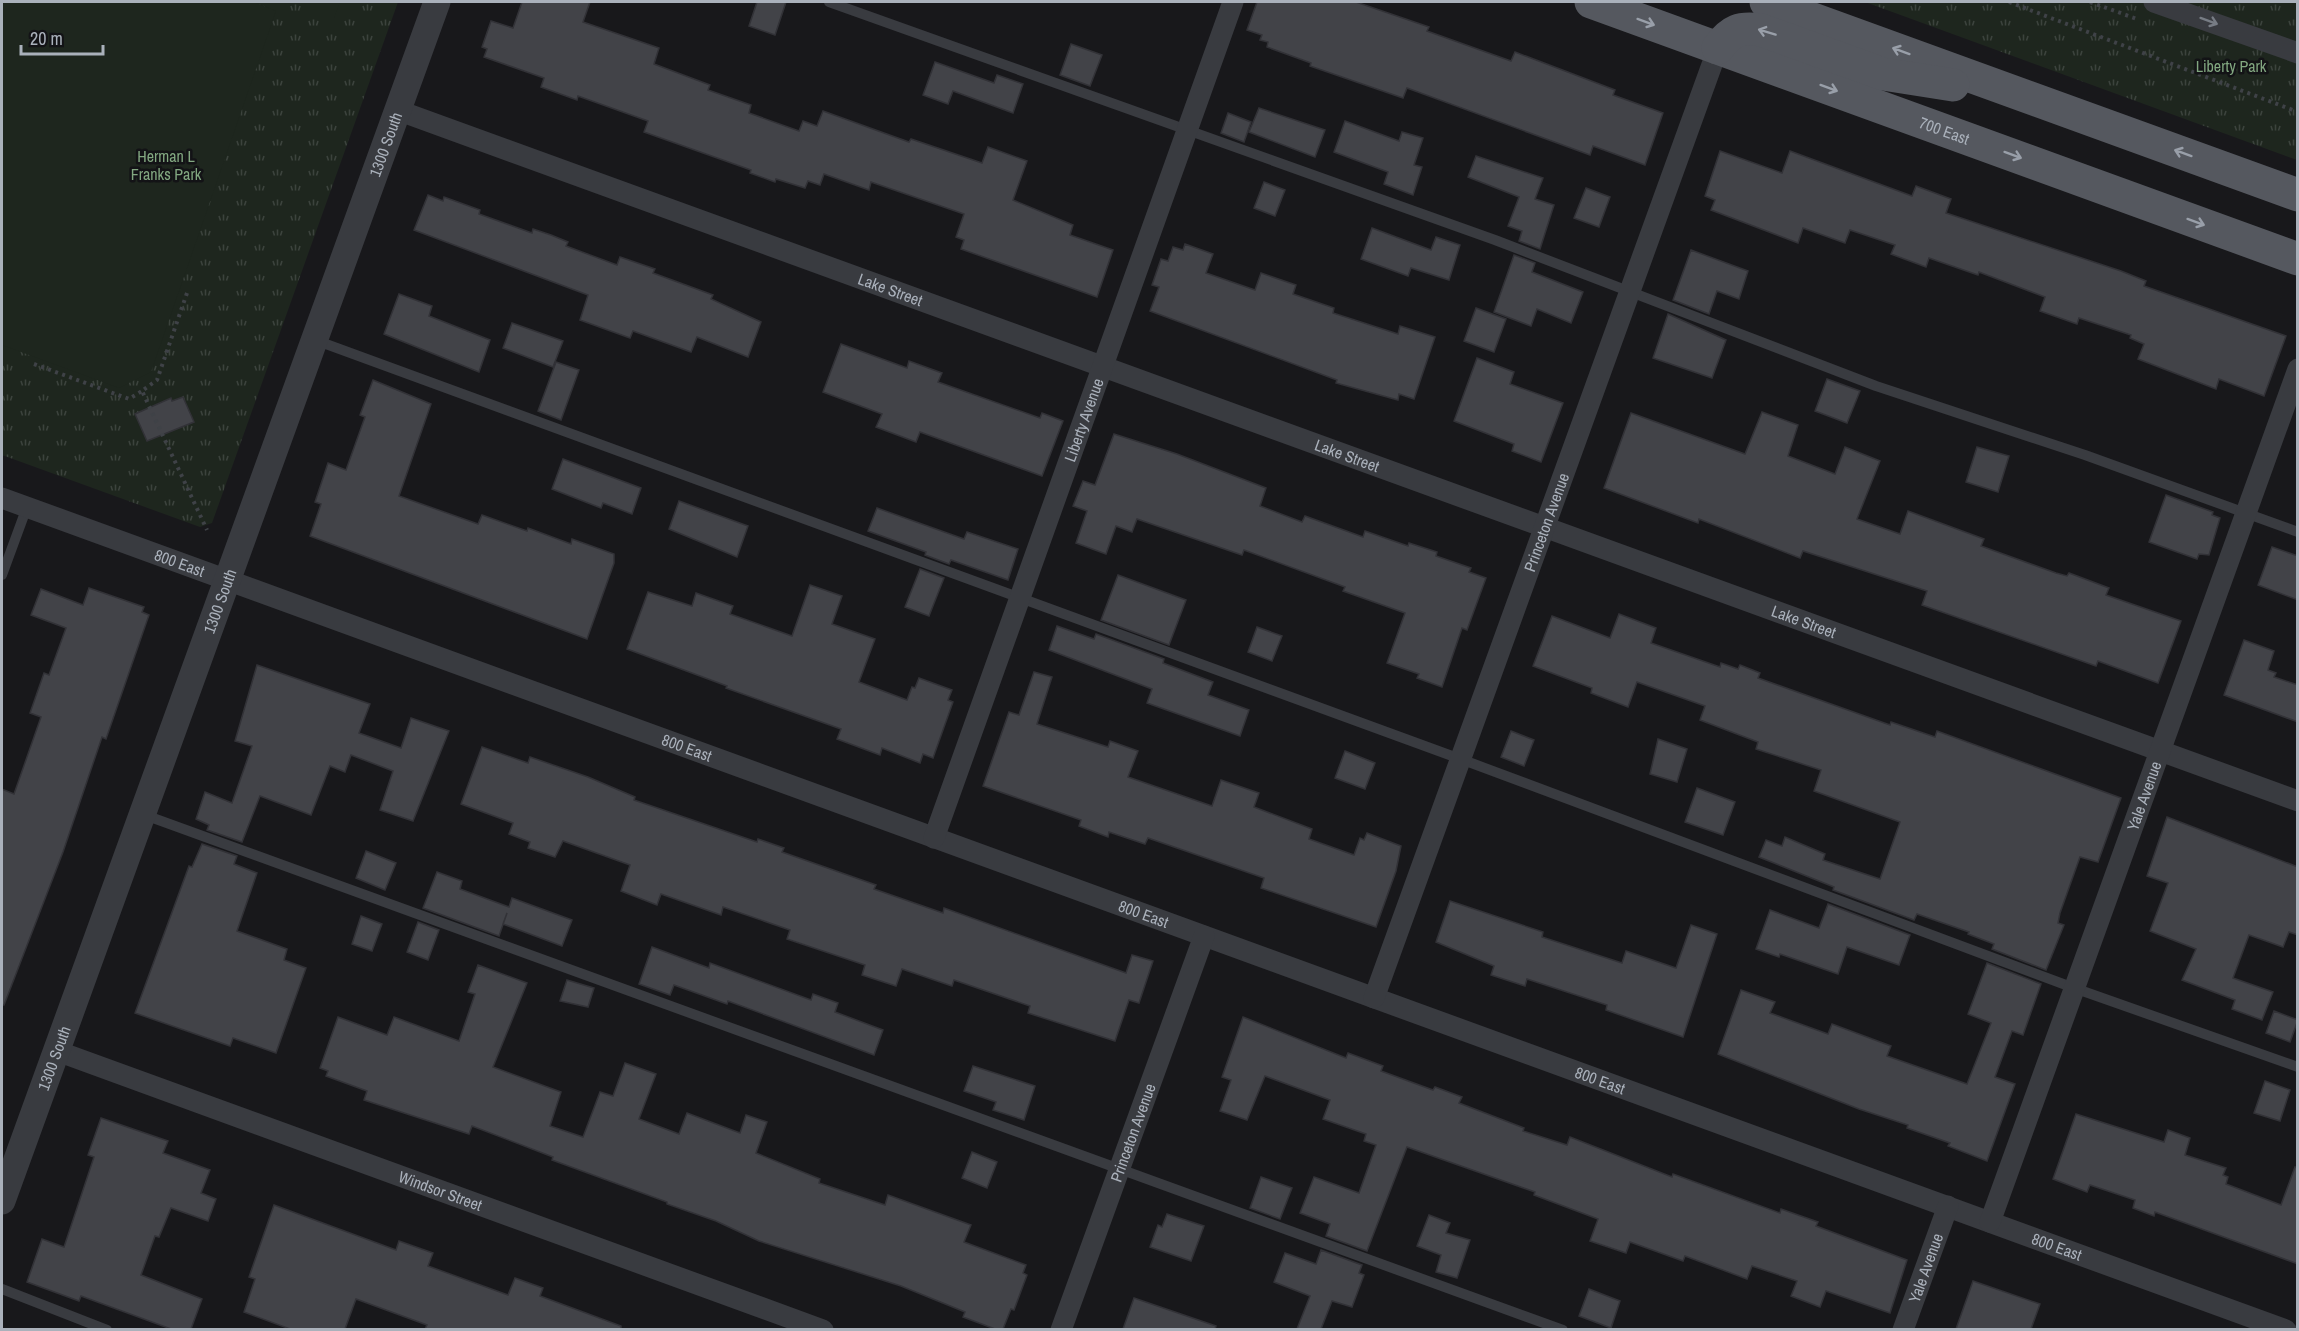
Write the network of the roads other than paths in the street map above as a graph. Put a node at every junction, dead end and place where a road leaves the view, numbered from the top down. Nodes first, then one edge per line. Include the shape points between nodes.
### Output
1 (437, 2) edge
2 (829, 2) edge
3 (1233, 2) edge
4 (1591, 2) edge
5 (1766, 2) edge
6 (2154, 2) edge
7 (1718, 48) junction
8 (2298, 53) edge
9 (2026, 96) junction
10 (397, 110) junction
11 (1188, 130) junction
12 (2298, 195) edge
13 (2298, 259) edge
14 (1629, 291) junction
15 (314, 340) junction
16 (1102, 366) junction
17 (2298, 369) edge
18 (2, 498) edge
19 (27, 507) junction
20 (2246, 513) junction
21 (1545, 527) junction
22 (2298, 532) edge
23 (2, 575) edge
24 (226, 580) junction
25 (1019, 599) junction
26 (2160, 751) junction
27 (1461, 759) junction
28 (2298, 801) edge
29 (142, 814) junction
30 (934, 838) junction
31 (1204, 936) junction
32 (2074, 988) junction
33 (1374, 998) junction
34 (57, 1051) junction
35 (2298, 1066) edge
36 (1120, 1170) junction
37 (2, 1201) edge
38 (1948, 1206) junction
39 (1990, 1222) junction
40 (2, 1289) edge
41 (107, 1329) edge
42 (823, 1329) edge
43 (1061, 1329) edge
44 (1563, 1329) edge
45 (1903, 1329) edge
46 (2286, 1329) edge

1 - 10 street, 1300 South
2 - 11 lane
3 - 11 street, Liberty Avenue
4 -> 7 main road, 700 East
9 -> 5 main road
6 -> 8 street
9 -> 7 main road via 1883,74 1743,27 1729,33
7 -> 13 main road, 700 East
7 - 14 street, Princeton Avenue
12 -> 9 main road
10 - 15 street, 1300 South
10 - 16 street, Lake Street
11 - 14 lane
11 - 16 street, Liberty Avenue
14 - 20 lane via 1876,386
14 - 21 street, Princeton Avenue
15 - 24 street, 1300 South
15 - 25 lane
16 - 21 street, Lake Street
16 - 25 street, Liberty Avenue
17 - 20 street, Yale Avenue
18 - 19 street, 800 East
19 - 23 lane
19 - 24 street, 800 East
20 - 22 lane
20 - 26 street, Yale Avenue
21 - 26 street, Lake Street
21 - 27 street, Princeton Avenue
24 - 29 street, 1300 South
24 - 30 street, 800 East
25 - 27 lane
25 - 30 street, Liberty Avenue
26 - 28 street, Lake Street
26 - 32 street, Yale Avenue
27 - 32 lane
27 - 33 street, Princeton Avenue
29 - 34 street, 1300 South
29 - 36 lane
30 - 31 street, 800 East
31 - 33 street, 800 East
31 - 36 street, Princeton Avenue
32 - 35 lane
32 - 39 street, Yale Avenue
33 - 38 street, 800 East
34 - 37 street, 1300 South
34 - 42 street, Windsor Street
36 - 43 street, Princeton Avenue
36 - 44 lane
38 - 39 street, 800 East
38 - 45 street, Yale Avenue
39 - 46 street, 800 East
40 - 41 lane

